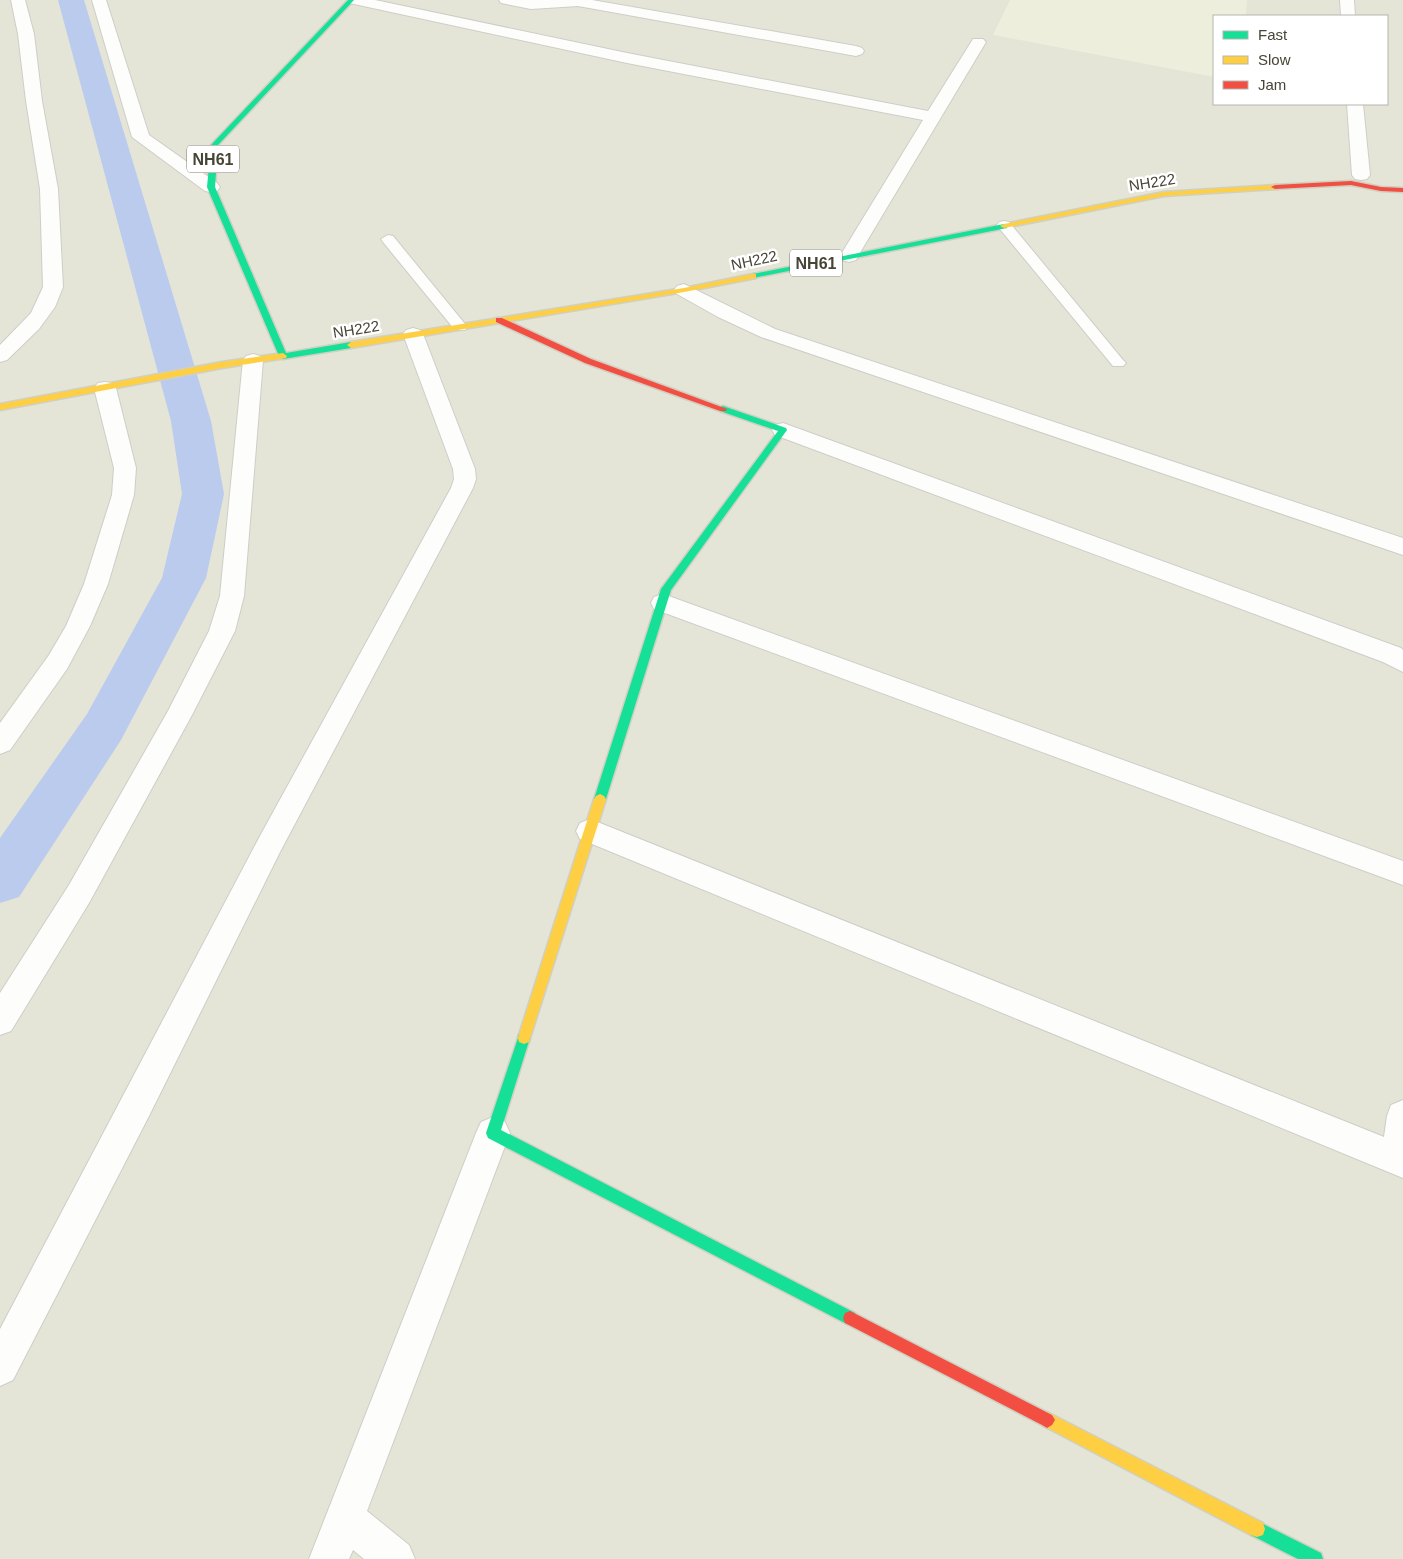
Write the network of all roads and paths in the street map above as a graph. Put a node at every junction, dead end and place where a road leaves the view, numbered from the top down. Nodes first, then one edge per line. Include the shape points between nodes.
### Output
1 (18, 0) edge
2 (99, 0) edge
3 (352, 0) edge
4 (506, 0) edge
5 (579, 1) edge
6 (978, 42) dead end
7 (856, 52) dead end
8 (1355, 105) edge
9 (933, 116) junction
10 (1361, 177) junction
11 (211, 187) junction
12 (1403, 190) edge
13 (1004, 225) junction
14 (388, 239) dead end
15 (849, 256) junction
16 (684, 290) junction
17 (499, 320) junction
18 (460, 327) junction
19 (413, 334) junction
20 (0, 356) edge
21 (283, 356) junction
22 (253, 360) junction
23 (1118, 363) dead end
24 (113, 387) junction
25 (0, 407) edge
26 (783, 430) junction
27 (1403, 547) edge
28 (664, 603) junction
29 (1403, 662) edge
30 (0, 743) edge
31 (590, 831) junction
32 (1403, 873) edge
33 (0, 1021) edge
34 (1403, 1116) edge
35 (493, 1133) junction
36 (1401, 1161) edge
37 (0, 1367) edge
38 (345, 1518) junction
39 (329, 1559) edge
40 (395, 1559) edge
41 (1314, 1559) edge

1 - 20 street via 49,189 53,287 42,313
2 - 11 street via 141,136
3 - 9 street via 627,58
3 - 11 main road, NH61 via 215,145
4 - 5 street via 531,5
5 - 7 street
6 - 9 street
8 - 10 street
9 - 15 street
10 - 12 main road, NH222 / NH61 via 1381,189
10 - 13 main road, NH222 / NH61 via 1164,194
11 - 21 main road, NH61
13 - 15 main road, NH222 / NH61
13 - 23 lane
14 - 18 lane
15 - 16 main road, NH222 / NH61
16 - 17 main road, NH222 / NH61
16 - 27 street via 768,333
17 - 18 main road, NH222 / NH61
17 - 26 main road via 588,361
18 - 19 main road, NH222 / NH61
19 - 21 main road, NH222 / NH61
19 - 37 street via 464,469 462,488 270,844
21 - 22 main road, NH222
22 - 24 main road, NH222
22 - 33 street via 233,587 222,631 79,894
24 - 25 main road
24 - 30 street via 125,468 123,495 96,584 58,662
26 - 28 main road via 666,589
26 - 29 street via 1392,655
28 - 31 main road
28 - 32 street
31 - 35 main road
31 - 36 street
34 - 36 street
35 - 38 street
35 - 41 main road
38 - 39 street
38 - 40 street

